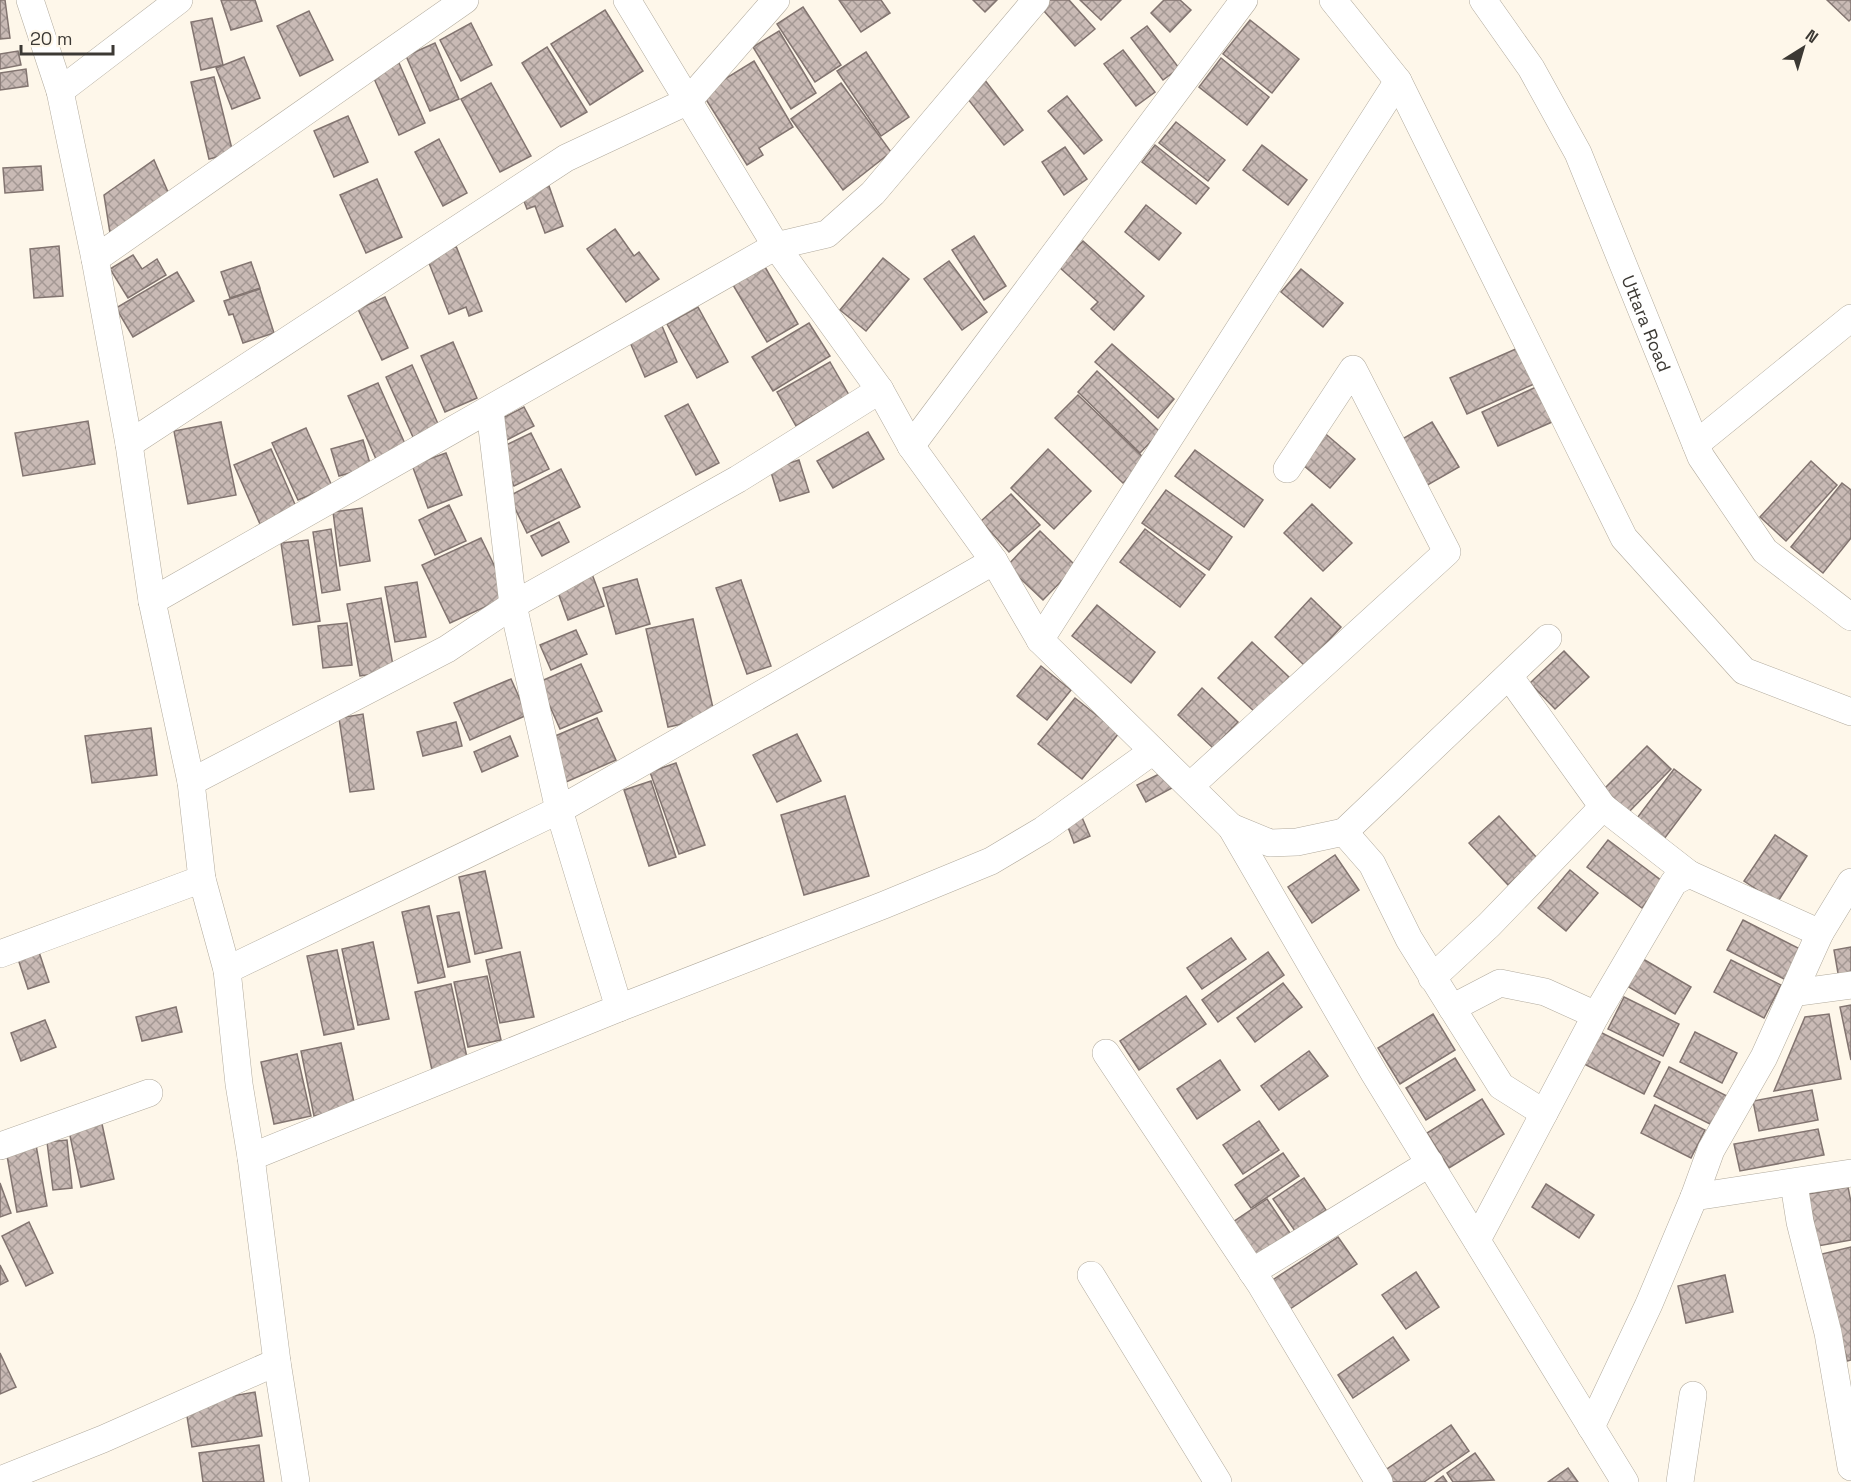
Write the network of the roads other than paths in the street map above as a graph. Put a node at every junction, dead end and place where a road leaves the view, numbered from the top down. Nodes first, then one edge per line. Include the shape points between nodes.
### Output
1 (30, 0) edge
2 (179, 0) edge
3 (465, 0) edge
4 (627, 0) edge
5 (776, 0) edge
6 (1036, 0) edge
7 (1244, 0) edge
8 (1333, 0) edge
9 (1484, 0) edge
10 (1398, 81) junction
11 (60, 91) junction
12 (688, 101) junction
13 (776, 246) junction
14 (95, 259) junction
15 (1846, 331) edge
16 (880, 390) junction
17 (490, 411) junction
18 (129, 444) junction
19 (1696, 444) junction
20 (911, 446) junction
21 (1287, 469) dead end
22 (994, 561) junction
23 (152, 601) junction
24 (513, 605) junction
25 (1851, 617) edge
26 (1548, 638) dead end
27 (1040, 640) junction
28 (1509, 676) junction
29 (1851, 712) edge
30 (1153, 751) junction
31 (191, 782) junction
32 (1190, 786) junction
33 (1603, 807) junction
34 (559, 810) junction
35 (1231, 826) junction
36 (1344, 832) junction
37 (1689, 874) junction
38 (202, 879) junction
39 (1851, 882) edge
40 (1820, 933) junction
41 (0, 954) edge
42 (226, 970) junction
43 (1432, 978) junction
44 (1851, 985) edge
45 (1793, 993) junction
46 (619, 1008) junction
47 (1452, 1008) junction
48 (1596, 1015) junction
49 (1106, 1053) dead end
50 (149, 1093) dead end
51 (1544, 1113) junction
52 (0, 1146) edge
53 (251, 1156) junction
54 (1430, 1163) junction
55 (1851, 1173) edge
56 (1794, 1184) junction
57 (1695, 1197) junction
58 (1477, 1240) junction
59 (1252, 1272) junction
60 (1091, 1275) dead end
61 (277, 1362) junction
62 (1693, 1395) dead end
63 (1591, 1427) junction
64 (1851, 1467) edge
65 (0, 1480) edge
66 (296, 1482) edge
67 (1218, 1482) edge
68 (1379, 1482) edge
69 (1625, 1482) edge
70 (1680, 1482) edge

1 - 11 street
2 - 11 street
3 - 14 street
4 - 12 street
5 - 12 street
6 - 13 street via 873,194 827,234
7 - 20 street
8 - 10 street
9 - 19 street, Uttara Road via 1532,68 1578,153
10 - 27 street
10 - 29 street via 1624,538 1744,670
11 - 14 street
12 - 13 street
12 - 18 street via 566,158
13 - 16 street
13 - 17 street
14 - 18 street
15 - 19 street
16 - 20 street
16 - 24 street via 738,479
17 - 23 street
17 - 24 street
18 - 23 street
19 - 25 street, Uttara Road via 1765,550
20 - 22 street
21 - 32 street via 1353,369 1447,552
22 - 27 street
22 - 34 street
23 - 31 street
24 - 31 street via 447,649
24 - 34 street
26 - 28 street
27 - 30 street
28 - 33 street
28 - 36 street
30 - 32 street
30 - 46 street via 1052,824 991,861
31 - 38 street
32 - 35 street
33 - 37 street
33 - 43 street
34 - 42 street
34 - 46 street
35 - 36 street via 1270,843
35 - 54 street
36 - 43 street via 1372,864
37 - 40 street
37 - 48 street via 1674,882
38 - 41 street
38 - 42 street
39 - 40 street
40 - 45 street
42 - 53 street
43 - 47 street
44 - 45 street
45 - 57 street via 1764,1057 1711,1150
46 - 53 street
47 - 48 street via 1500,983 1545,992
47 - 51 street via 1501,1086
48 - 51 street
49 - 59 street
50 - 52 street
51 - 58 street
53 - 61 street
54 - 58 street
54 - 59 street
55 - 56 street
56 - 57 street
56 - 64 street via 1828,1333
57 - 63 street
58 - 63 street
59 - 68 street
60 - 67 street
61 - 65 street via 104,1439
61 - 66 street
62 - 70 street
63 - 69 street

